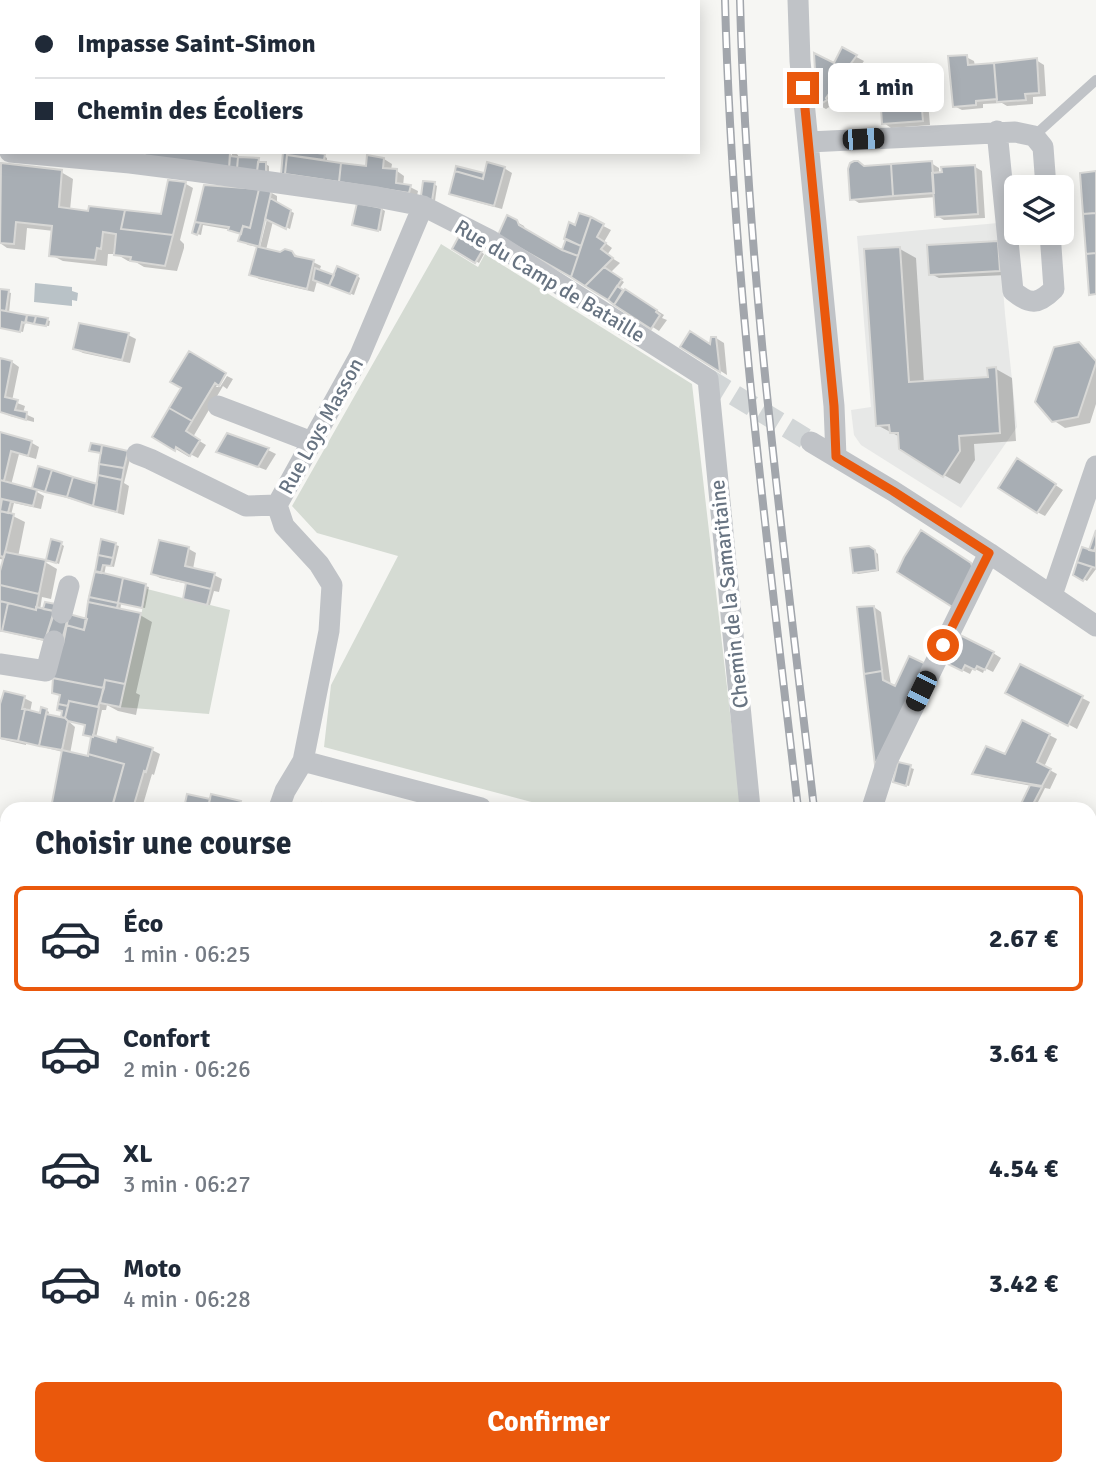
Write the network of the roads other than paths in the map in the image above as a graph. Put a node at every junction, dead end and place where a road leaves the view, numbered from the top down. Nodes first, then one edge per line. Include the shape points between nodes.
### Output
1 (798, 0) edge
2 (1096, 80) edge
3 (997, 131) junction
4 (1034, 136) junction
5 (809, 142) junction
6 (50, 154) edge
7 (131, 158) edge
8 (1045, 175) edge
9 (1004, 201) edge
10 (423, 206) junction
11 (1008, 245) edge
12 (1051, 245) edge
13 (708, 379) joint
14 (218, 406) dead end
15 (312, 442) junction
16 (811, 442) tunnel mouth
17 (137, 454) dead end
18 (836, 457) junction
19 (1096, 467) edge
20 (277, 505) junction
21 (989, 553) junction
22 (69, 586) dead end
23 (1052, 595) junction
24 (62, 613) dead end
25 (1096, 626) edge
26 (54, 642) dead end
27 (0, 664) edge
28 (303, 761) junction
29 (281, 802) edge
30 (458, 802) edge
31 (749, 802) edge
32 (874, 802) edge

1 - 5 street
2 - 4 lane
3 - 4 street
3 - 5 street
3 - 9 street
4 - 8 street via 1043,147
5 - 18 street
6 - 7 street, Rue du Camp de Bataille
7 - 10 street, Rue du Camp de Bataille
10 - 13 street, Rue du Camp de Bataille via 490,240
10 - 15 street, Rue Loys Masson via 360,355
11 - 12 street via 1013,291 1025,301 1037,301 1054,289
13 - 31 street, Chemin de la Samaritaine
14 - 15 street
15 - 20 street, Rue Loys Masson
16 - 18 street
17 - 20 street via 246,506
18 - 21 street
19 - 23 street
20 - 28 street, Rue Loys Masson via 284,526 332,585 329,631
21 - 23 street
21 - 32 street via 887,761
22 - 24 street
23 - 25 street
26 - 27 street via 46,671
28 - 29 street, Rue Loys Masson
28 - 30 street

